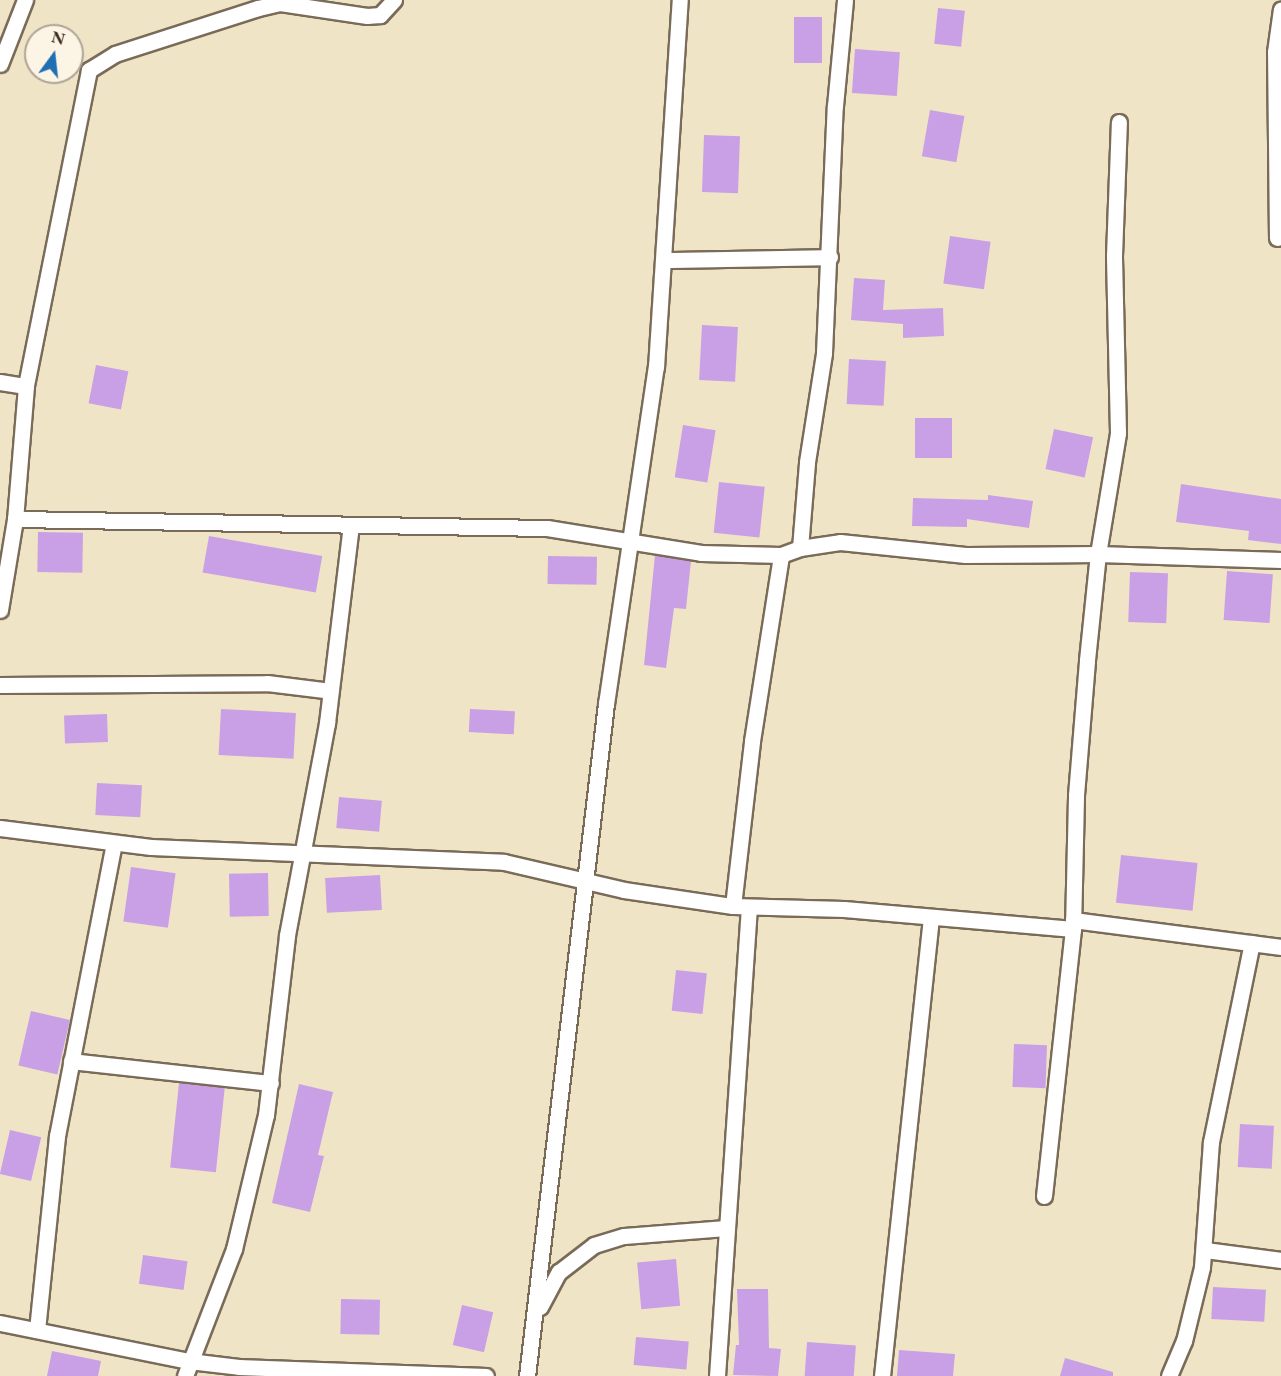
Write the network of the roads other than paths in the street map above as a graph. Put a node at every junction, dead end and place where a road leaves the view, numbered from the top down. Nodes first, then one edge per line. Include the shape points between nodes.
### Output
1 (25, 0) edge
2 (394, 0) edge
3 (680, 0) edge
4 (844, 0) edge
5 (1281, 9) edge
6 (0, 64) edge
7 (1119, 122) dead end
8 (1277, 238) dead end
9 (830, 257) junction
10 (665, 260) junction
11 (0, 382) edge
12 (26, 386) junction
13 (15, 519) junction
14 (351, 526) junction
15 (630, 540) junction
16 (800, 548) junction
17 (1098, 554) junction
18 (781, 555) junction
19 (1281, 560) edge
20 (0, 610) edge
21 (0, 685) edge
22 (331, 691) junction
23 (0, 828) edge
24 (114, 844) junction
25 (301, 857) junction
26 (587, 882) junction
27 (741, 907) junction
28 (932, 919) junction
29 (1073, 924) junction
30 (1252, 943) junction
31 (1281, 947) edge
32 (70, 1061) junction
33 (271, 1083) junction
34 (1044, 1196) dead end
35 (726, 1228) junction
36 (1205, 1250) junction
37 (1281, 1260) edge
38 (535, 1314) junction
39 (0, 1323) edge
40 (37, 1330) junction
41 (187, 1368) edge
42 (486, 1376) edge
43 (527, 1376) edge
44 (717, 1376) edge
45 (882, 1376) edge
46 (1169, 1376) edge

1 - 6 street
2 - 12 street via 390,8 373,15 280,3 258,8 115,54 89,70
3 - 10 street
4 - 9 street via 835,106
5 - 8 street via 1275,52
7 - 17 street via 1114,256 1118,433
9 - 10 street
9 - 16 street via 824,353 807,462
10 - 15 street via 656,367
11 - 12 street
12 - 13 street
13 - 14 street
13 - 20 street
14 - 15 street via 547,528
14 - 22 street
15 - 18 street via 732,556
15 - 26 street
16 - 17 street via 840,542 965,555
16 - 18 street
17 - 19 street
17 - 29 street via 1077,784
18 - 27 street via 752,741
21 - 22 street via 267,683
22 - 25 street
23 - 24 street
24 - 25 street
24 - 32 street
25 - 26 street via 504,862
25 - 33 street via 287,935
26 - 27 street
26 - 38 street
27 - 28 street via 844,909
27 - 35 street
28 - 29 street
28 - 45 street
29 - 30 street
29 - 34 street
30 - 31 street
30 - 36 street via 1211,1142
32 - 33 street
32 - 40 street via 53,1161
33 - 41 street via 237,1239
35 - 38 street via 624,1236 594,1245 559,1272
35 - 44 street
36 - 37 street
36 - 46 street via 1196,1301
38 - 43 street
39 - 40 street
40 - 41 street
41 - 42 street

